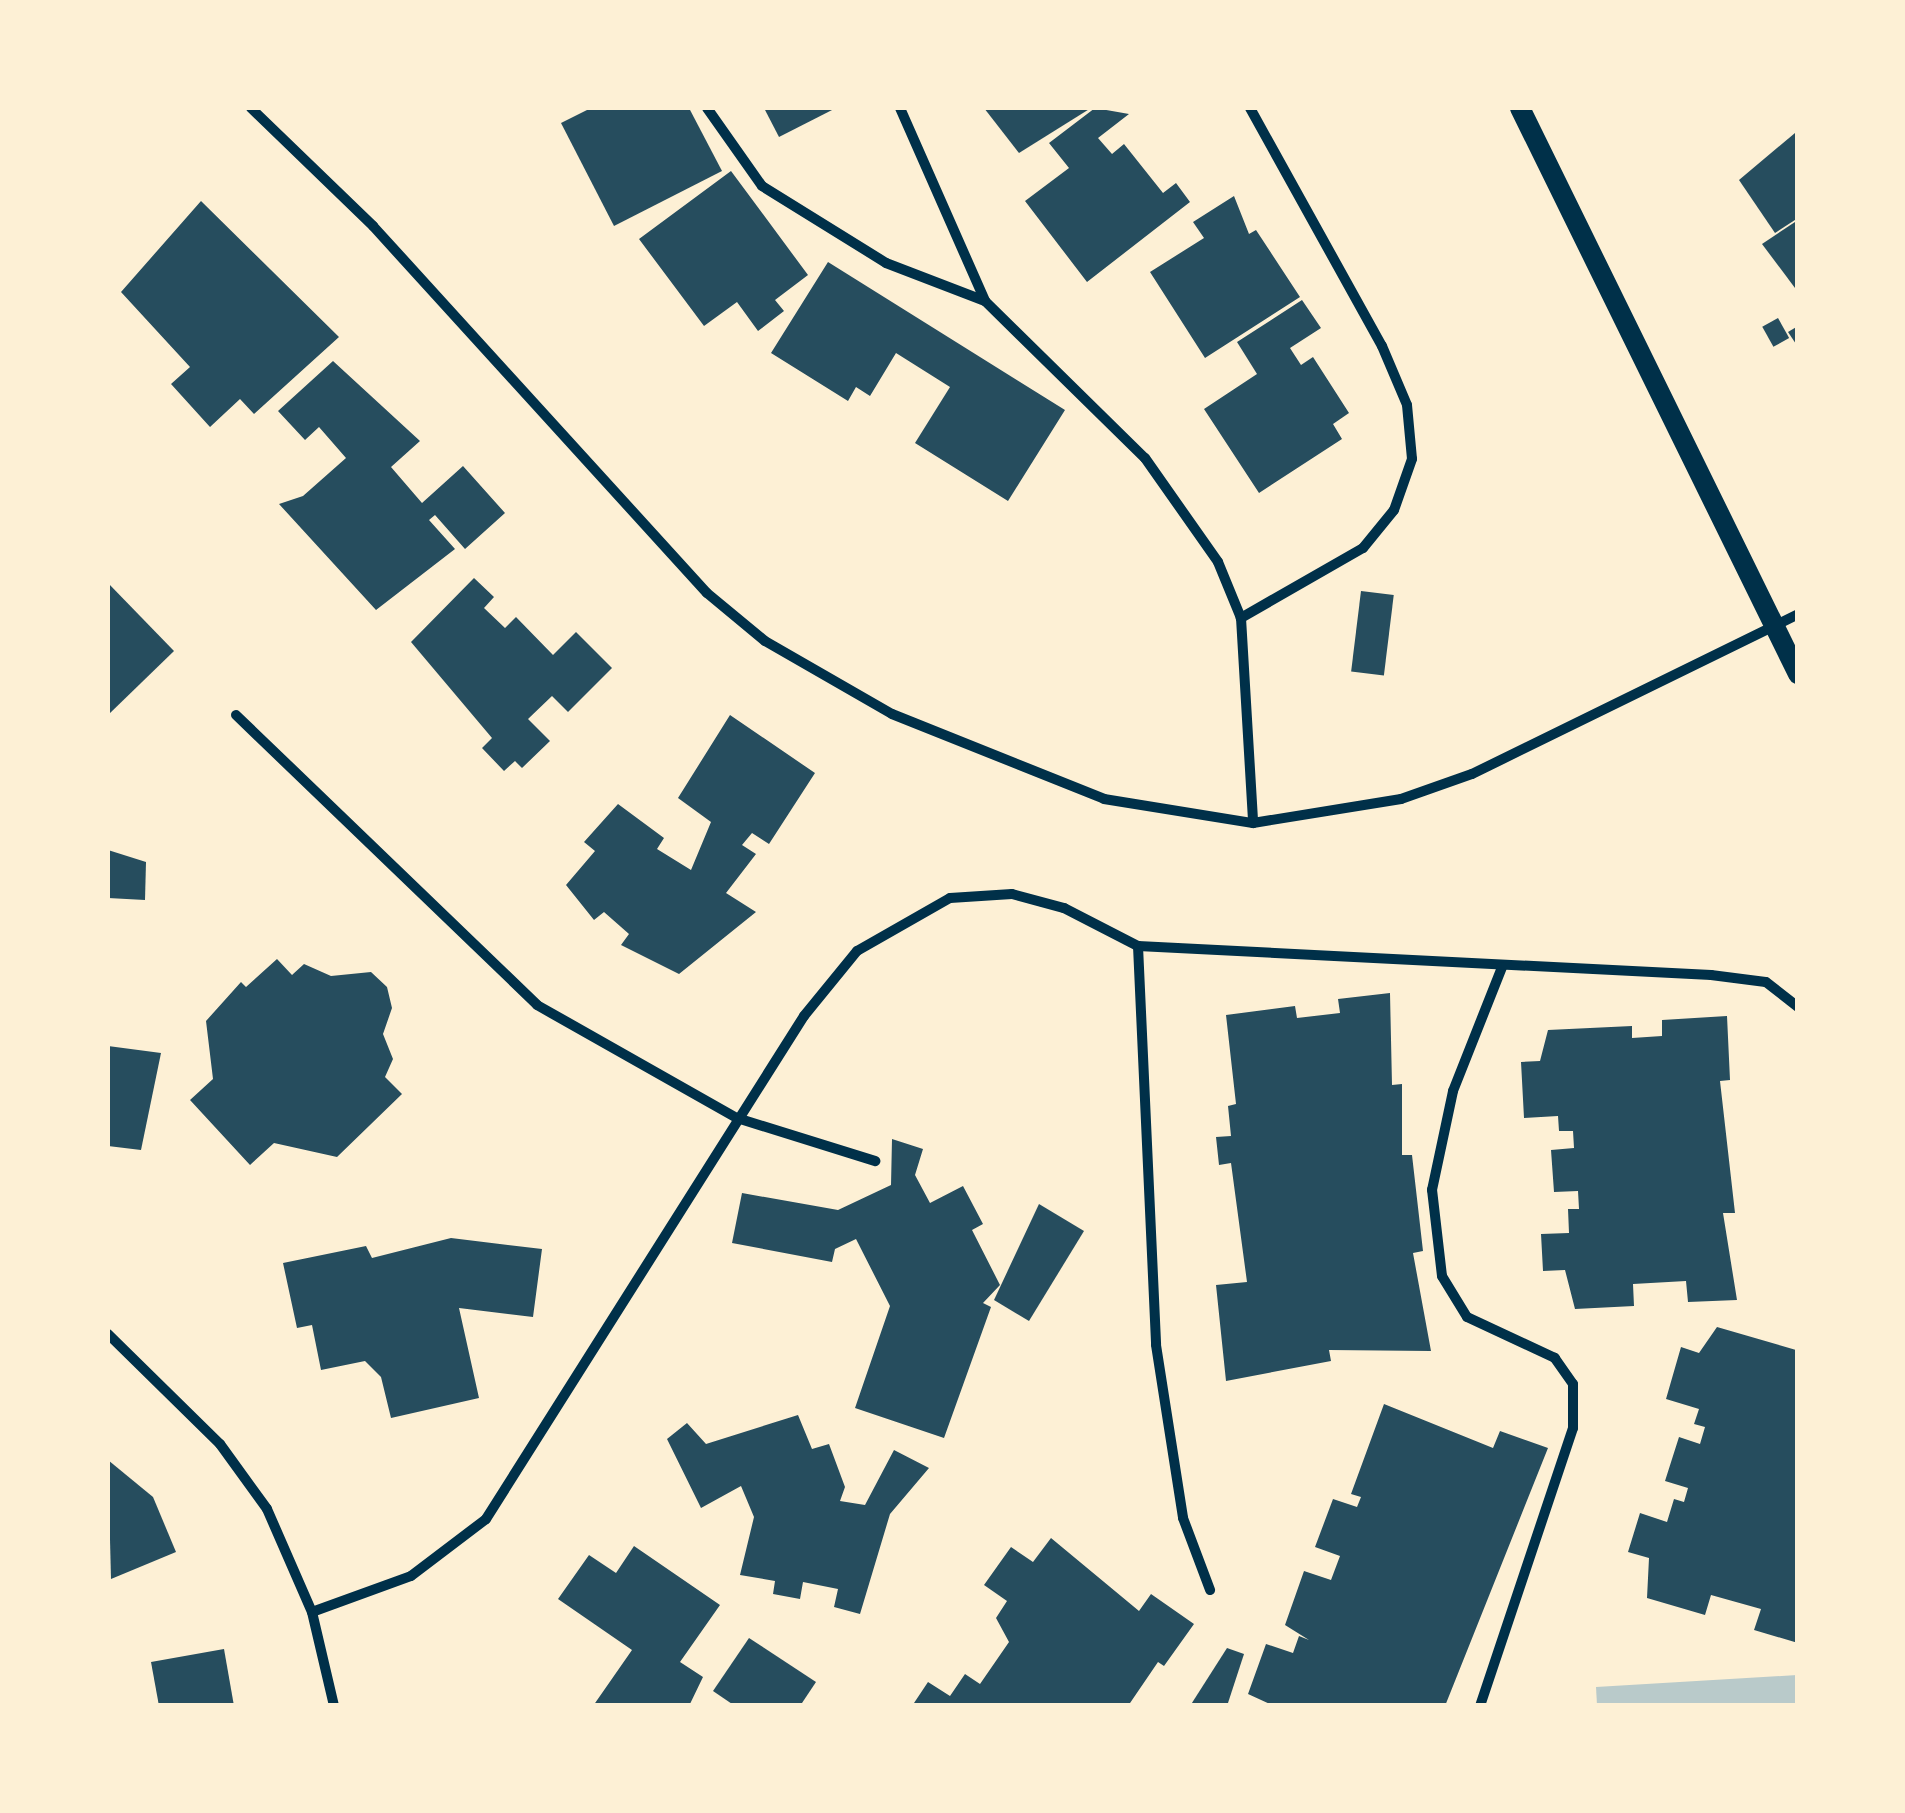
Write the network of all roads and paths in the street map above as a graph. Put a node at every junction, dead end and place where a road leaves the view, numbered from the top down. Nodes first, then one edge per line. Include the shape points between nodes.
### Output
1 (253, 108) edge
2 (707, 108) edge
3 (900, 108) edge
4 (1250, 108) edge
5 (1520, 108) edge
6 (985, 301) junction
7 (1798, 614) edge
8 (1241, 618) junction
9 (1773, 626) junction
10 (1798, 674) edge
11 (236, 715) dead end
12 (1253, 823) junction
13 (1138, 946) junction
14 (1502, 967) junction
15 (1798, 1007) edge
16 (737, 1118) junction
17 (875, 1162) dead end
18 (108, 1334) edge
19 (1210, 1590) dead end
20 (312, 1612) junction
21 (334, 1706) edge
22 (1480, 1706) edge

1 - 12 street via 374,226 707,593 765,641 892,714 1104,799
2 - 6 street via 762,186 886,263
3 - 6 street
4 - 8 street via 1382,346 1407,405 1412,460 1394,510 1363,548
5 - 9 main road
6 - 8 street via 1145,458 1218,562
7 - 9 street
8 - 12 street
9 - 10 main road
9 - 12 street via 1472,774 1333,815
11 - 16 street via 478,958 537,1004
13 - 14 street
13 - 16 street via 1064,908 1012,894 920,911 858,950
13 - 19 street via 1156,1345 1183,1518
14 - 15 street via 1766,982
14 - 22 street via 1453,1090 1432,1190 1442,1276 1467,1317 1555,1358 1573,1384 1573,1428
16 - 17 street
16 - 20 street via 486,1519 411,1576
18 - 20 street via 220,1444 267,1509
20 - 21 street

